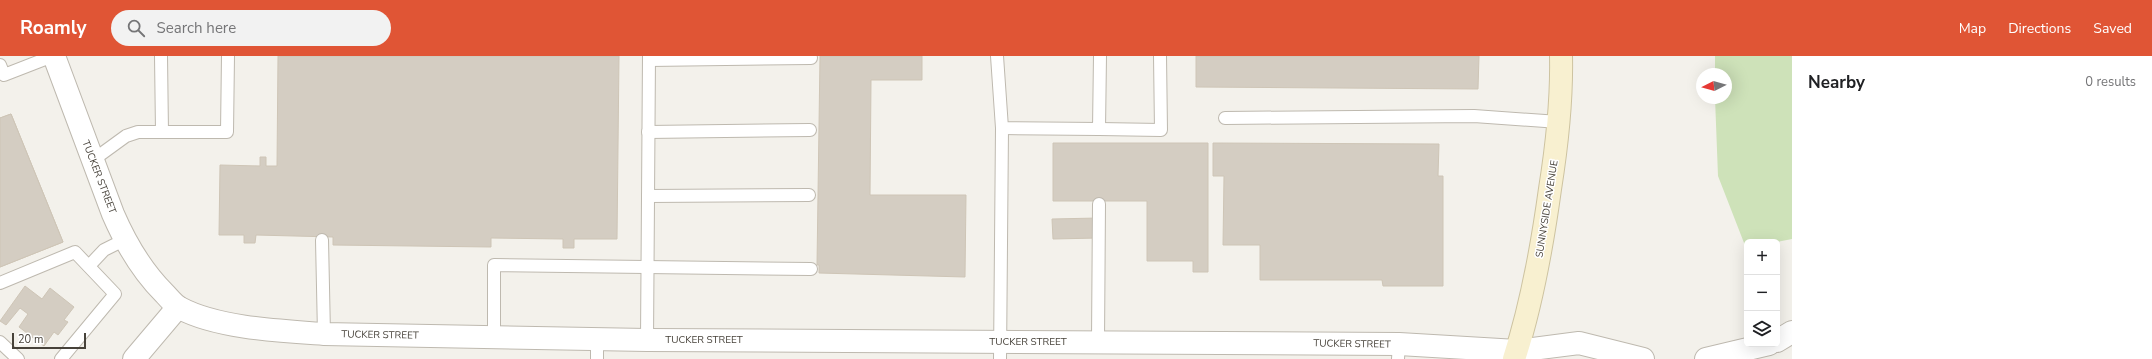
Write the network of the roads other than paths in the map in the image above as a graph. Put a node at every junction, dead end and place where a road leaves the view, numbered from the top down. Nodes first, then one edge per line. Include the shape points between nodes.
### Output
1 (54, 56) edge
2 (161, 56) edge
3 (228, 56) edge
4 (997, 56) edge
5 (1100, 56) edge
6 (1160, 56) edge
7 (1561, 56) edge
8 (649, 58) edge
9 (811, 58) dead end
10 (0, 65) edge
11 (1225, 118) dead end
12 (1559, 122) junction
13 (1002, 128) junction
14 (1100, 129) junction
15 (810, 130) dead end
16 (162, 132) junction
17 (648, 132) junction
18 (93, 160) junction
19 (809, 195) dead end
20 (648, 196) junction
21 (1099, 204) dead end
22 (124, 240) junction
23 (322, 240) dead end
24 (89, 266) junction
25 (647, 267) junction
26 (812, 269) dead end
27 (0, 283) edge
28 (178, 307) junction
29 (1792, 332) edge
30 (324, 334) junction
31 (494, 337) junction
32 (1780, 339) edge
33 (647, 340) junction
34 (0, 342) edge
35 (1098, 342) junction
36 (1756, 347) edge
37 (597, 349) edge
38 (1000, 350) edge
39 (1398, 352) edge
40 (1519, 356) edge
41 (18, 359) edge
42 (61, 359) edge
43 (134, 359) edge
44 (1643, 359) edge
45 (1706, 359) edge

1 - 10 lane via 4,75
1 - 18 street, TUCKER STREET
2 - 16 lane
3 - 16 lane via 226,132
4 - 13 lane
5 - 14 lane
6 - 14 lane via 1161,130
7 - 12 street, SUNNYSIDE AVENUE
8 - 9 lane
8 - 17 lane
11 - 12 lane via 1474,116
12 - 40 street, SUNNYSIDE AVENUE via 1544,233
13 - 14 lane
13 - 38 lane
15 - 17 lane
16 - 18 lane via 138,132 126,136
17 - 20 lane
18 - 22 street, TUCKER STREET
19 - 20 lane
20 - 25 lane
21 - 35 lane
22 - 24 lane via 104,250
22 - 28 street, TUCKER STREET via 147,275
23 - 30 lane
24 - 27 lane via 75,252
24 - 42 lane via 115,294
25 - 26 lane
25 - 31 lane via 494,265
25 - 33 lane
28 - 30 street, TUCKER STREET via 195,315 228,322 279,331
28 - 43 street
29 - 32 street
30 - 31 street, TUCKER STREET
31 - 37 street, TUCKER STREET
33 - 37 street, TUCKER STREET
33 - 38 street, TUCKER STREET
34 - 41 lane
35 - 38 street, TUCKER STREET
35 - 39 street, TUCKER STREET
36 - 45 street
39 - 40 street, TUCKER STREET
40 - 44 street, TUCKER STREET via 1579,343

